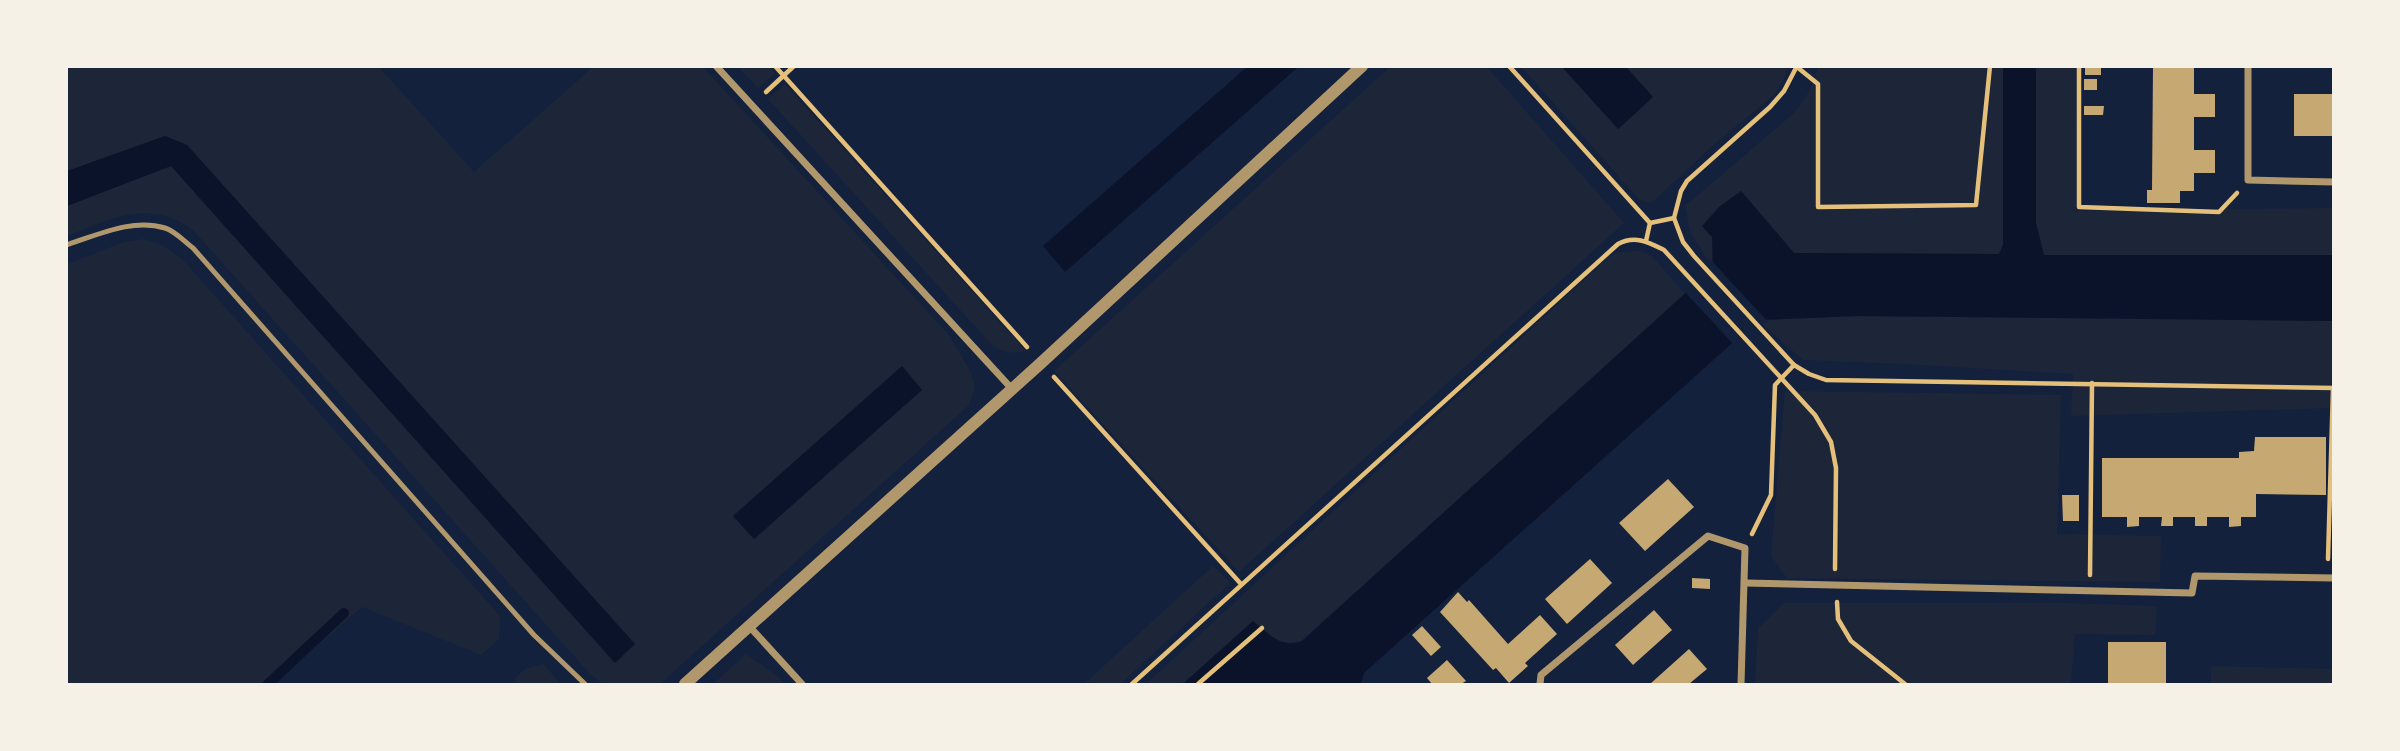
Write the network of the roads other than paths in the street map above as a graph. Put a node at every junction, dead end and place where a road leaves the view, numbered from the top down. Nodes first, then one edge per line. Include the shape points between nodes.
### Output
1 (716, 66) edge
2 (1362, 66) edge
3 (2248, 66) edge
4 (2333, 182) edge
5 (66, 245) edge
6 (1012, 389) junction
7 (2330, 578) edge
8 (1745, 583) junction
9 (749, 626) junction
10 (585, 684) edge
11 (685, 684) edge
12 (802, 684) edge
13 (1540, 684) edge
14 (1741, 684) edge

1 - 6 street
2 - 6 street
3 - 4 street via 2248,180
5 - 10 lane via 140,225 168,228 193,248 525,624
6 - 9 street
7 - 8 street via 2195,576 2192,593
8 - 13 street via 1745,548 1708,536 1541,675
8 - 14 street
9 - 11 street
9 - 12 street

